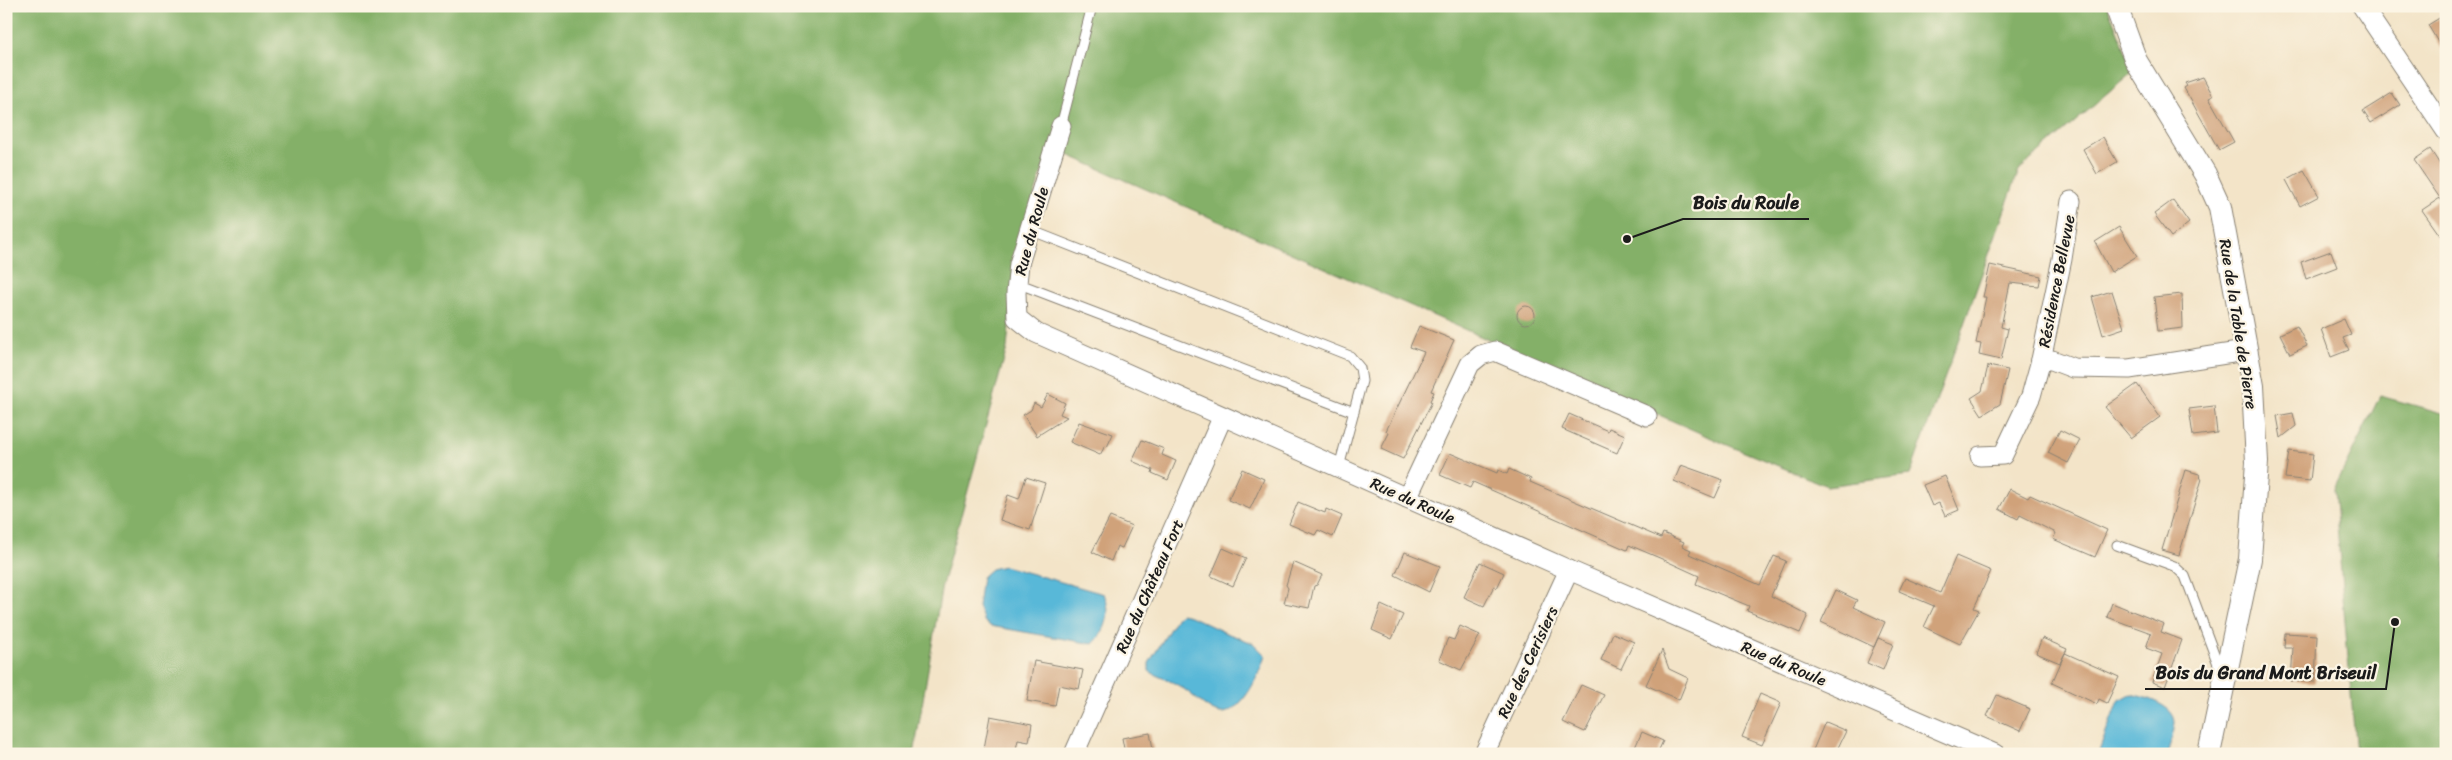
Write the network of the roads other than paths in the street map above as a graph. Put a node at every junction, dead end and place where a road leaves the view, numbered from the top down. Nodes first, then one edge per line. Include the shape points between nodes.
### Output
1 (1092, 6) edge
2 (2116, 6) edge
3 (2362, 6) edge
4 (1061, 126) joint
5 (2446, 131) edge
6 (2071, 201) dead end
7 (1030, 230) junction
8 (1017, 283) junction
9 (2245, 351) junction
10 (2041, 360) junction
11 (1354, 412) junction
12 (1647, 416) dead end
13 (1222, 418) junction
14 (1980, 456) dead end
15 (1339, 467) junction
16 (1408, 498) junction
17 (2117, 545) dead end
18 (1569, 570) junction
19 (2224, 681) junction
20 (1074, 754) edge
21 (1484, 754) edge
22 (1994, 754) edge
23 (2209, 754) edge

1 - 4 lane
2 - 9 street, Rue de la Table de Pierre via 2136,61 2205,174 2220,207
3 - 5 street
4 - 7 street, Rue du Roule
6 - 10 street, Résidence Bellevue
7 - 8 street, Rue du Roule via 1019,264
7 - 11 lane via 1350,356 1360,368 1362,381
8 - 11 lane
8 - 13 street, Rue du Roule via 1017,318 1036,333
9 - 10 street, Résidence Bellevue via 2129,369 2073,368 2052,360
9 - 19 street, Rue de la Table de Pierre via 2253,386 2257,462 2250,559
10 - 14 street, Résidence Bellevue via 2031,396 2003,455
11 - 15 lane
12 - 16 street via 1494,351 1481,355 1470,364
13 - 15 street, Rue du Roule
13 - 20 street, Rue du Château Fort
15 - 16 street, Rue du Roule
16 - 18 street, Rue du Roule
17 - 19 lane via 2174,566 2185,576
18 - 21 street, Rue des Cerisiers
18 - 22 street, Rue du Roule
19 - 23 street, Rue de la Table de Pierre

